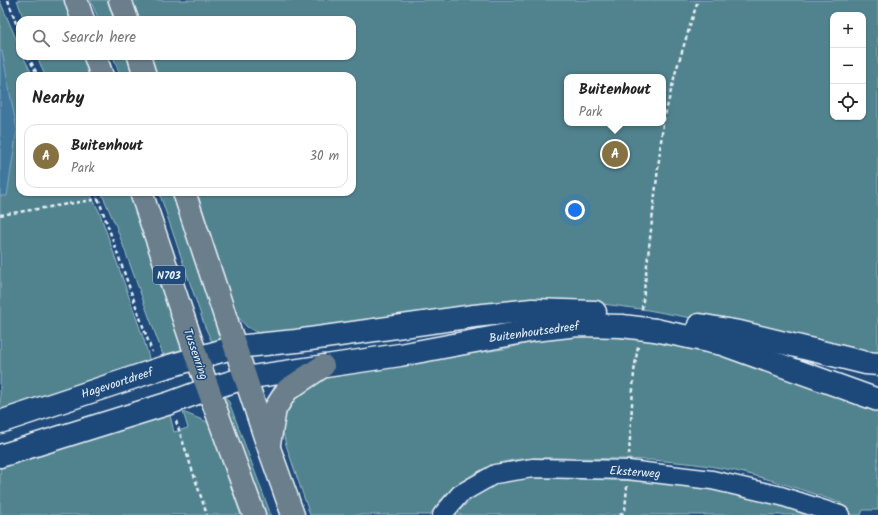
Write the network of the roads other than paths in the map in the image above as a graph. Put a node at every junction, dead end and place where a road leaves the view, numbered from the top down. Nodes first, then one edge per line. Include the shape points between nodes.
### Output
1 (76, 0) edge
2 (120, 0) edge
3 (82, 16) edge
4 (126, 16) edge
5 (96, 60) edge
6 (140, 60) edge
7 (101, 72) edge
8 (144, 72) edge
9 (142, 196) edge
10 (185, 196) edge
11 (623, 320) junction
12 (656, 324) junction
13 (235, 347) junction
14 (197, 358) junction
15 (874, 365) edge
16 (323, 366) junction
17 (245, 378) junction
18 (208, 389) junction
19 (878, 400) edge
20 (0, 422) edge
21 (268, 447) junction
22 (0, 456) edge
23 (254, 515) edge
24 (293, 515) edge
25 (442, 515) edge
26 (840, 515) edge

1 - 3 highway
2 - 4 highway
5 - 7 highway
6 - 8 highway
9 - 14 highway, Tussenring / N703
10 - 13 highway
11 - 12 main road, Buitenhoutsedreef, bridge
11 - 13 main road, Buitenhoutsedreef via 584,311 532,310
11 - 16 main road, Buitenhoutsedreef via 534,330 400,355
12 - 15 main road, Buitenhoutsedreef via 739,332
12 - 19 main road, Buitenhoutsedreef via 722,344
13 - 14 main road, Hagevoortdreef
13 - 17 highway
14 - 18 highway, Tussenring / N703
14 - 20 main road, Hagevoortdreef
16 - 17 main road, Buitenhoutsedreef
16 - 21 highway via 287,390 275,409
17 - 18 main road, Buitenhoutsedreef
17 - 21 highway
18 - 22 main road
18 - 23 highway, Tussenring / N703
21 - 24 highway
25 - 26 street, Eksterweg via 460,494 495,474 533,468 628,470 712,480 781,496

